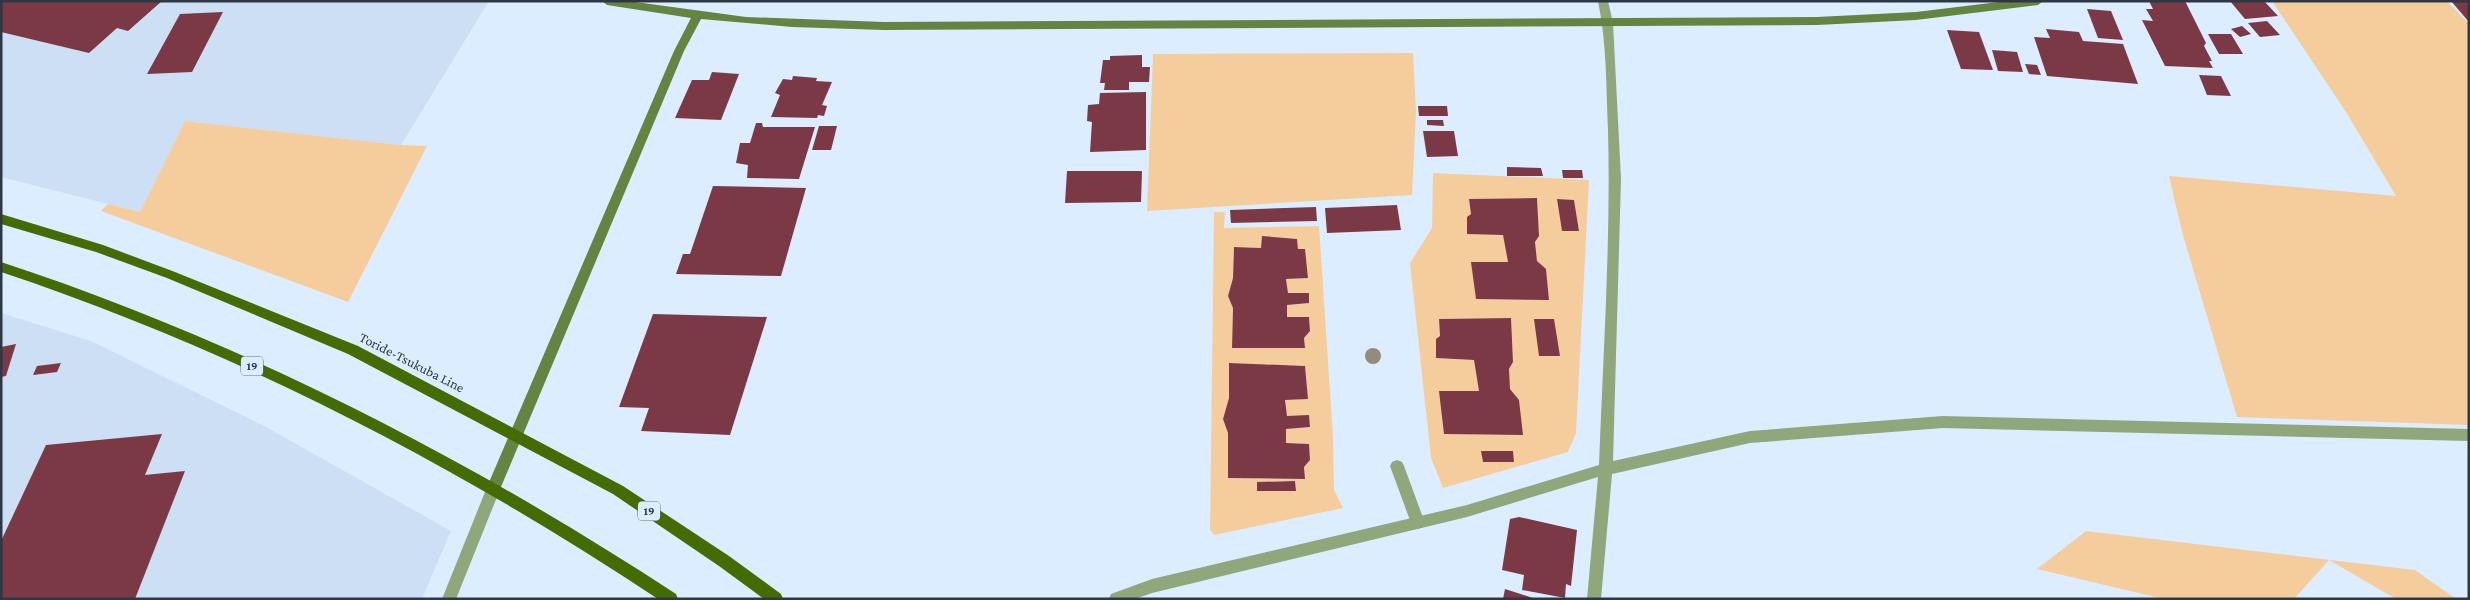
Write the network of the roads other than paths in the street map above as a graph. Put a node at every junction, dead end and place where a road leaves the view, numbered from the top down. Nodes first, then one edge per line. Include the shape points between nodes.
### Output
1 (607, 1) edge
2 (1603, 1) edge
3 (2038, 1) edge
4 (697, 17) junction
5 (1608, 23) junction
6 (1, 219) edge
7 (1, 266) edge
8 (516, 434) junction
9 (2469, 435) edge
10 (1397, 466) dead end
11 (1606, 469) junction
12 (494, 487) junction
13 (1418, 523) junction
14 (449, 599) edge
15 (671, 599) edge
16 (776, 599) edge
17 (1116, 599) edge
18 (1594, 599) edge

1 - 4 main road
2 - 5 street
3 - 5 main road via 1916,16 1807,22
4 - 5 main road via 888,27
4 - 8 main road via 679,51
5 - 11 street via 1615,179
6 - 8 main road, Toride-Tsukuba Line / 19 via 99,248 261,311 353,350
7 - 12 main road, 19 via 124,310 218,349
8 - 12 main road
8 - 16 main road, Toride-Tsukuba Line / 19 via 618,490
9 - 11 street via 1943,422 1750,437
10 - 13 street
11 - 13 street
11 - 18 street
12 - 14 street
12 - 15 main road, 19 via 594,547
13 - 17 street via 1152,586

